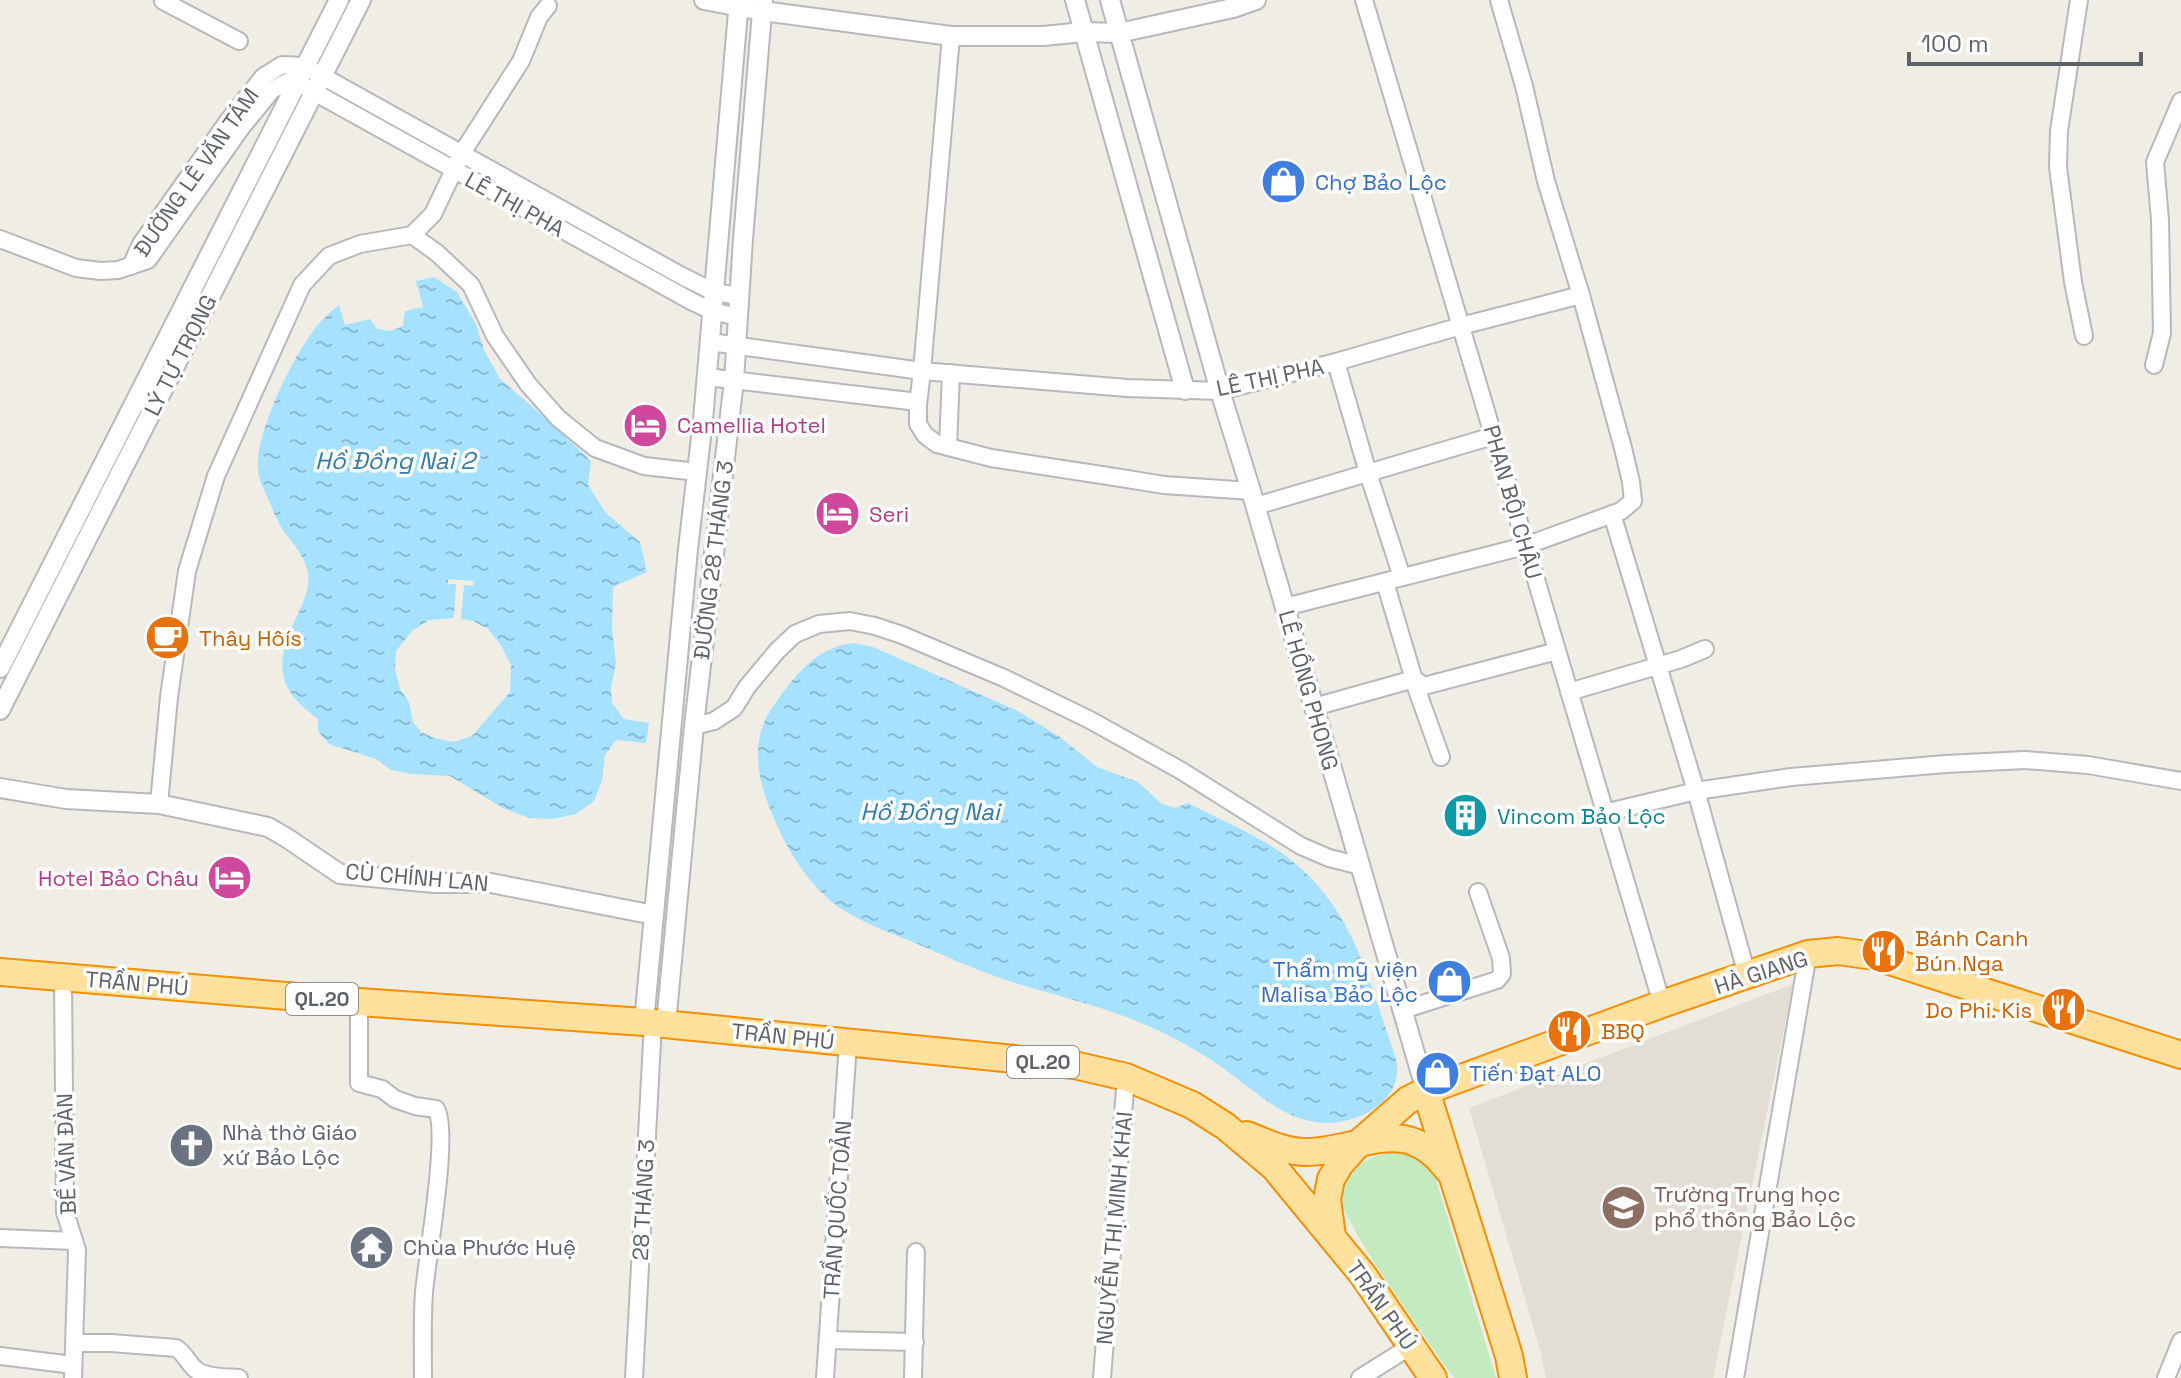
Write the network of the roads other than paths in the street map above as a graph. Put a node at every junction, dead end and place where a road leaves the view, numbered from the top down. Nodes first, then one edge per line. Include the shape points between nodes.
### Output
1 (339, 0) edge
2 (361, 0) edge
3 (704, 0) edge
4 (1075, 0) edge
5 (1110, 0) edge
6 (1256, 0) edge
7 (1364, 0) edge
8 (1499, 0) edge
9 (2079, 0) edge
10 (163, 1) edge
11 (739, 4) edge
12 (1232, 4) edge
13 (548, 6) dead end
14 (763, 6) edge
15 (1084, 32) junction
16 (1119, 33) junction
17 (951, 36) junction
18 (239, 41) dead end
19 (300, 74) junction
20 (318, 84) junction
21 (2181, 101) edge
22 (462, 153) junction
23 (455, 170) junction
24 (412, 235) junction
25 (0, 239) edge
26 (714, 292) junction
27 (1581, 295) junction
28 (739, 296) junction
29 (712, 311) junction
30 (738, 317) junction
31 (1461, 326) junction
32 (2084, 336) dead end
33 (710, 342) junction
34 (736, 345) junction
35 (1336, 362) junction
36 (2154, 365) dead end
37 (922, 371) junction
38 (951, 373) junction
39 (707, 377) junction
40 (734, 380) junction
41 (1185, 390) junction
42 (1220, 391) junction
43 (918, 402) junction
44 (1493, 436) junction
45 (948, 447) junction
46 (697, 472) junction
47 (1368, 473) junction
48 (1254, 499) junction
49 (1612, 514) junction
50 (1525, 546) junction
51 (688, 549) junction
52 (713, 551) junction
53 (1402, 577) junction
54 (1385, 582) junction
55 (1285, 607) junction
56 (1705, 649) dead end
57 (1557, 651) junction
58 (1658, 665) junction
59 (0, 668) edge
60 (1414, 679) junction
61 (1569, 692) junction
62 (1314, 707) junction
63 (0, 710) edge
64 (694, 726) junction
65 (1441, 757) dead end
66 (2181, 781) edge
67 (0, 788) edge
68 (1696, 791) junction
69 (159, 804) junction
70 (1604, 813) junction
71 (1361, 866) junction
72 (1478, 892) dead end
73 (654, 915) junction
74 (1808, 954) junction
75 (0, 972) edge
76 (1747, 975) junction
77 (63, 977) junction
78 (359, 1002) junction
79 (1662, 1004) junction
80 (1403, 1010) junction
81 (655, 1023) junction
82 (848, 1043) junction
83 (2181, 1055) edge
84 (1126, 1077) junction
85 (1426, 1091) junction
86 (1225, 1126) junction
87 (1360, 1142) junction
88 (1451, 1173) junction
89 (1332, 1237) junction
90 (0, 1238) edge
91 (74, 1241) junction
92 (916, 1252) dead end
93 (829, 1340) junction
94 (2181, 1341) edge
95 (915, 1342) junction
96 (74, 1343) junction
97 (1411, 1346) junction
98 (0, 1356) edge
99 (73, 1372) edge
100 (239, 1378) edge
101 (423, 1378) edge
102 (634, 1378) edge
103 (825, 1378) edge
104 (913, 1378) edge
105 (1102, 1378) edge
106 (1360, 1378) edge
107 (1433, 1378) edge
108 (1513, 1378) edge
109 (1735, 1378) edge
110 (2166, 1378) edge

1 - 19 street, LÝ TỰ TRỌNG
2 - 20 street, LÝ TỰ TRỌNG
3 - 11 street
4 - 15 street
5 - 16 street, LÊ HỒNG PHONG
6 - 12 street
7 - 31 street, PHAN BỘI CHÂU
8 - 27 street
9 - 32 street via 2058,167
10 - 18 street
11 - 14 street
11 - 26 street, ĐƯỜNG 28 THÁNG 3
12 - 16 street
13 - 22 street via 521,61
14 - 17 street
14 - 28 street, ĐƯỜNG 28 THÁNG 3
15 - 16 street
15 - 17 street
15 - 41 street
16 - 42 street, LÊ HỒNG PHONG
17 - 37 street
19 - 20 street, LÊ THỊ PHA
19 - 25 street, ĐƯỜNG LÊ VĂN TÁM via 282,65 263,77 188,176 131,266 76,268
19 - 59 street, LÝ TỰ TRỌNG
20 - 22 street
20 - 23 street, LÊ THỊ PHA
20 - 63 street, LÝ TỰ TRỌNG
21 - 36 street via 2155,162 2162,333
22 - 23 street
22 - 26 street
23 - 24 street via 433,214
23 - 29 street, LÊ THỊ PHA
24 - 46 street via 471,285 495,336 558,418 595,448 644,466
24 - 69 street via 360,244 329,256 302,285 222,465 187,571
26 - 28 street
26 - 29 street, ĐƯỜNG 28 THÁNG 3
27 - 31 street, LÊ THỊ PHA
27 - 49 street via 1631,482 1633,501
28 - 30 street, ĐƯỜNG 28 THÁNG 3
29 - 30 street, LÊ THỊ PHA
29 - 33 street, ĐƯỜNG 28 THÁNG 3
30 - 34 street, ĐƯỜNG 28 THÁNG 3
31 - 35 street, LÊ THỊ PHA
31 - 44 street, PHAN BỘI CHÂU
33 - 34 street, LÊ THỊ PHA
33 - 39 street, ĐƯỜNG 28 THÁNG 3
34 - 37 street, LÊ THỊ PHA
34 - 40 street, ĐƯỜNG 28 THÁNG 3
35 - 42 street, LÊ THỊ PHA
35 - 47 street
37 - 38 street, LÊ THỊ PHA
37 - 43 street
38 - 41 street, LÊ THỊ PHA
38 - 45 street
39 - 40 street
39 - 46 street, ĐƯỜNG 28 THÁNG 3
40 - 43 street
40 - 52 street, ĐƯỜNG 28 THÁNG 3
41 - 42 street, LÊ THỊ PHA
42 - 48 street, LÊ HỒNG PHONG
43 - 45 street via 918,424 925,435
44 - 47 street
44 - 50 street, PHAN BỘI CHÂU
45 - 48 street
46 - 51 street, ĐƯỜNG 28 THÁNG 3
47 - 48 street
47 - 53 street
48 - 55 street, LÊ HỒNG PHONG
49 - 50 street
49 - 58 street
50 - 53 street
50 - 57 street, PHAN BỘI CHÂU
51 - 52 street
51 - 73 street, ĐƯỜNG 28 THÁNG 3
52 - 64 street, ĐƯỜNG 28 THÁNG 3
53 - 54 street
54 - 55 street
54 - 60 street
55 - 62 street, LÊ HỒNG PHONG
56 - 58 street
57 - 60 street via 1424,686
57 - 61 street, PHAN BỘI CHÂU
58 - 61 street
58 - 68 street
60 - 62 street
60 - 65 street
61 - 70 street, PHAN BỘI CHÂU
62 - 71 street, LÊ HỒNG PHONG
64 - 71 street via 734,708 795,634 819,624 850,621 875,626 1004,678 1090,720 1301,846
64 - 81 street, ĐƯỜNG 28 THÁNG 3
66 - 68 street via 2025,760 1791,777
67 - 69 street, CÙ CHÍNH LAN via 66,799
68 - 70 street
68 - 76 street
69 - 73 street, CÙ CHÍNH LAN via 268,827 340,874 491,883
70 - 79 street, PHAN BỘI CHÂU
71 - 80 street, LÊ HỒNG PHONG
72 - 80 street via 1502,974
73 - 81 street, ĐƯỜNG 28 THÁNG 3
74 - 76 highway, HÀ GIANG
74 - 83 highway, HÀ GIANG via 1874,956
74 - 109 street
75 - 77 highway, TRẦN PHÚ / QL.20
76 - 79 highway, HÀ GIANG
77 - 78 highway, TRẦN PHÚ / QL.20
77 - 91 street, BẾ VĂN ĐÀN via 65,1212
78 - 81 highway, TRẦN PHÚ / QL.20
78 - 101 street via 359,1083 436,1109 441,1119 424,1292
79 - 85 highway, HÀ GIANG
80 - 85 street, LÊ HỒNG PHONG
81 - 82 highway, TRẦN PHÚ / QL.20
81 - 102 street, 28 THÁNG 3
82 - 84 highway, TRẦN PHÚ / QL.20 via 1074,1065
82 - 93 street, TRẦN QUỐC TOẢN
84 - 86 highway, TRẦN PHÚ / QL.20 via 1192,1105
84 - 105 street, NGUYỄN THỊ MINH KHAI
85 - 87 highway, HÀ GIANG / QL.20
85 - 88 highway, LÊ HỒNG PHONG / QL.20
86 - 87 highway, HÀ GIANG / QL.20 via 1286,1150 1323,1151
86 - 89 highway, TRẦN PHÚ / QL.20 via 1274,1167
87 - 88 highway, HÀ GIANG / QL.20 via 1403,1138 1439,1157
87 - 89 highway, HÀ GIANG / QL.20 via 1331,1179 1327,1199
88 - 108 highway, LÊ HỒNG PHONG / QL.20
89 - 97 highway, TRẦN PHÚ / QL.20
90 - 91 street
91 - 96 street, BẾ VĂN ĐÀN
92 - 95 street
93 - 95 street
93 - 103 street, TRẦN QUỐC TOẢN
94 - 110 street
95 - 104 street
96 - 99 street, BẾ VĂN ĐÀN
96 - 100 street via 176,1348 196,1371
97 - 106 street
97 - 107 highway, TRẦN PHÚ / QL.20
98 - 99 street

